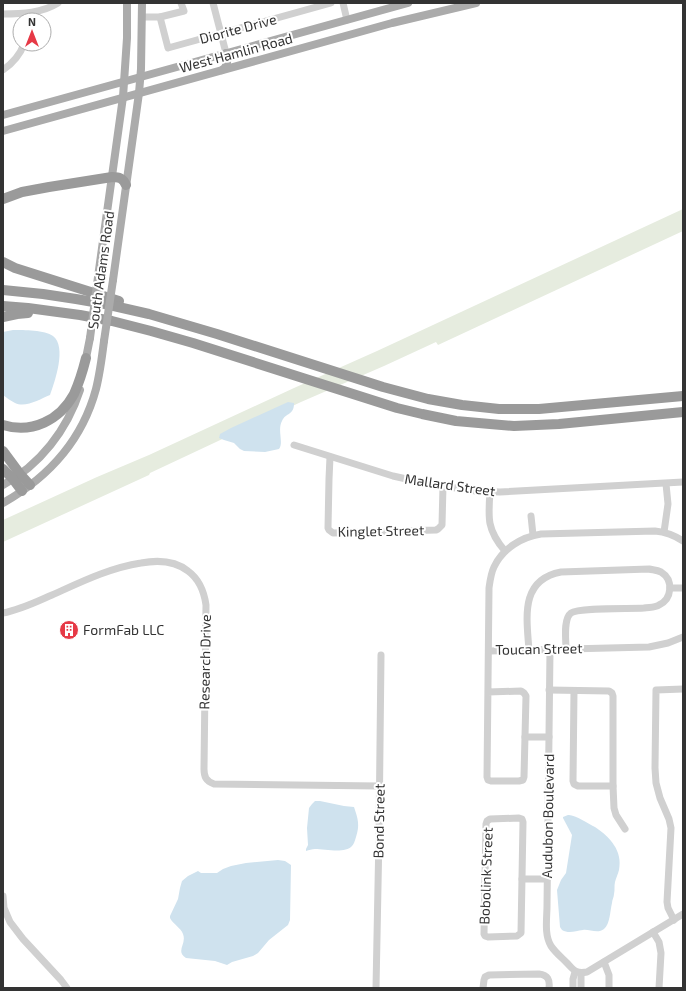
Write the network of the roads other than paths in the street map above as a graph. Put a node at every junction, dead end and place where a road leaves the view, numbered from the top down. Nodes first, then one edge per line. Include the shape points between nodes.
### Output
1 (58, 3) edge
2 (127, 3) edge
3 (142, 3) edge
4 (182, 3) edge
5 (213, 3) edge
6 (331, 3) edge
7 (343, 3) edge
8 (408, 3) edge
9 (476, 3) edge
10 (393, 8) junction
11 (38, 12) edge
12 (142, 17) junction
13 (160, 17) junction
14 (347, 20) junction
15 (392, 23) junction
16 (221, 33) junction
17 (262, 43) junction
18 (21, 52) edge
19 (226, 53) junction
20 (261, 60) junction
21 (3, 70) edge
22 (222, 70) junction
23 (140, 77) junction
24 (125, 81) junction
25 (139, 93) junction
26 (123, 97) junction
27 (3, 115) edge
28 (3, 130) edge
29 (112, 177) junction
30 (126, 185) junction
31 (3, 199) edge
32 (3, 262) edge
33 (3, 290) edge
34 (3, 306) edge
35 (66, 313) junction
36 (3, 317) edge
37 (168, 319) junction
38 (86, 358) junction
39 (683, 396) edge
40 (683, 412) edge
41 (3, 425) edge
42 (294, 445) dead end
43 (3, 451) edge
44 (330, 457) junction
45 (3, 469) edge
46 (16, 477) junction
47 (683, 482) edge
48 (666, 484) junction
49 (3, 485) edge
50 (443, 486) junction
51 (26, 488) junction
52 (490, 492) junction
53 (3, 503) edge
54 (530, 516) dead end
55 (664, 532) junction
56 (533, 535) junction
57 (683, 541) edge
58 (505, 551) junction
59 (670, 588) junction
60 (683, 588) edge
61 (3, 613) edge
62 (683, 637) edge
63 (566, 649) junction
64 (550, 650) junction
65 (489, 651) junction
66 (529, 651) junction
67 (381, 655) dead end
68 (683, 689) edge
69 (549, 690) junction
70 (574, 691) junction
71 (488, 692) junction
72 (525, 737) junction
73 (549, 737) junction
74 (379, 786) junction
75 (613, 786) junction
76 (625, 829) dead end
77 (522, 879) junction
78 (547, 879) junction
79 (3, 896) edge
80 (683, 914) edge
81 (674, 920) junction
82 (653, 932) junction
83 (604, 962) junction
84 (578, 972) junction
85 (67, 988) edge
86 (376, 988) edge
87 (483, 988) edge
88 (550, 988) edge
89 (573, 988) edge
90 (580, 988) edge
91 (609, 988) edge
92 (659, 988) edge

1 - 11 street
2 - 24 main road, South Adams Road
3 - 12 main road, South Adams Road
4 - 13 street via 184,11
5 - 16 street
6 - 16 street, Diorite Drive
7 - 14 street
8 - 10 main road, West Hamlin Road
9 - 15 main road, West Hamlin Road
10 - 14 main road, West Hamlin Road
10 - 15 main road via 395,17
12 - 13 street
12 - 23 main road, South Adams Road
13 - 16 street, Diorite Drive via 168,48
14 - 17 main road, West Hamlin Road
15 - 20 main road, West Hamlin Road
16 - 19 street
17 - 19 main road, West Hamlin Road
17 - 20 main road via 257,52
18 - 21 street
19 - 22 main road via 227,64
19 - 23 main road, West Hamlin Road
20 - 22 main road, West Hamlin Road
22 - 25 main road, West Hamlin Road
23 - 24 main road, West Hamlin Road
23 - 25 main road, South Adams Road
24 - 26 main road, South Adams Road
24 - 27 main road, West Hamlin Road
25 - 26 main road, West Hamlin Road
25 - 30 main road, South Adams Road
26 - 28 main road, West Hamlin Road
26 - 29 main road, South Adams Road
29 - 30 highway via 119,177
29 - 31 highway via 22,192
29 - 38 main road, South Adams Road, bridge
30 - 51 main road, South Adams Road, bridge via 96,390 74,439 45,474
32 - 37 highway via 36,275 108,296
33 - 37 highway via 91,301
34 - 35 highway
35 - 36 highway via 24,313
35 - 40 highway via 164,334 397,408 456,421 520,426 553,425
37 - 39 highway via 434,401 499,409 529,409
38 - 41 highway via 74,393 59,413 46,422 30,427
38 - 46 main road, South Adams Road via 78,394 66,423 48,449
42 - 44 street, Mallard Street
43 - 46 highway
44 - 50 street, Mallard Street via 382,473
44 - 50 street, Kinglet Street via 328,528 333,533 436,530 442,525
45 - 46 highway
46 - 49 main road, South Adams Road
46 - 51 highway
47 - 48 street, Mallard Street
48 - 52 street, Mallard Street
48 - 55 street via 668,504
50 - 52 street, Mallard Street
51 - 53 main road, South Adams Road
52 - 58 street via 489,512 492,531
54 - 56 street
55 - 56 street, Toucan Street
55 - 57 street, Toucan Street
56 - 58 street, Toucan Street
58 - 65 street, Toucan Street via 494,567 489,588
59 - 60 street
59 - 63 street via 665,601 654,607 579,610 571,613 566,624
59 - 66 street via 664,574 649,569 561,572 549,575 535,586 528,600
61 - 74 street, Research Drive via 20,609 87,578 121,567 158,561 181,566 198,581 206,605 206,780 214,784
62 - 63 street, Toucan Street via 658,646
63 - 64 street, Toucan Street
64 - 66 street, Toucan Street
64 - 69 street, Audubon Boulevard
65 - 66 street, Toucan Street
65 - 71 street
67 - 74 street, Bond Street
68 - 81 street via 656,690 656,776 658,792 671,828 668,905
69 - 70 street
69 - 73 street, Audubon Boulevard
70 - 75 street via 612,692
70 - 75 street via 574,784
71 - 72 street via 524,693
71 - 72 street via 488,780 523,780
72 - 73 street
73 - 78 street, Audubon Boulevard
74 - 86 street, Bond Street
75 - 76 street via 615,812
77 - 77 street, Bobolink Street via 522,819 487,820 485,936 517,936 521,933
77 - 78 street
78 - 84 street, Audubon Boulevard via 549,942
79 - 85 street via 4,908 10,922
80 - 81 street
81 - 82 street
82 - 83 street
82 - 92 street via 659,942 661,953
83 - 84 street via 591,971
83 - 91 street via 610,979
84 - 89 street via 573,979
84 - 90 street
87 - 88 street via 485,977 489,975 539,974 548,978

